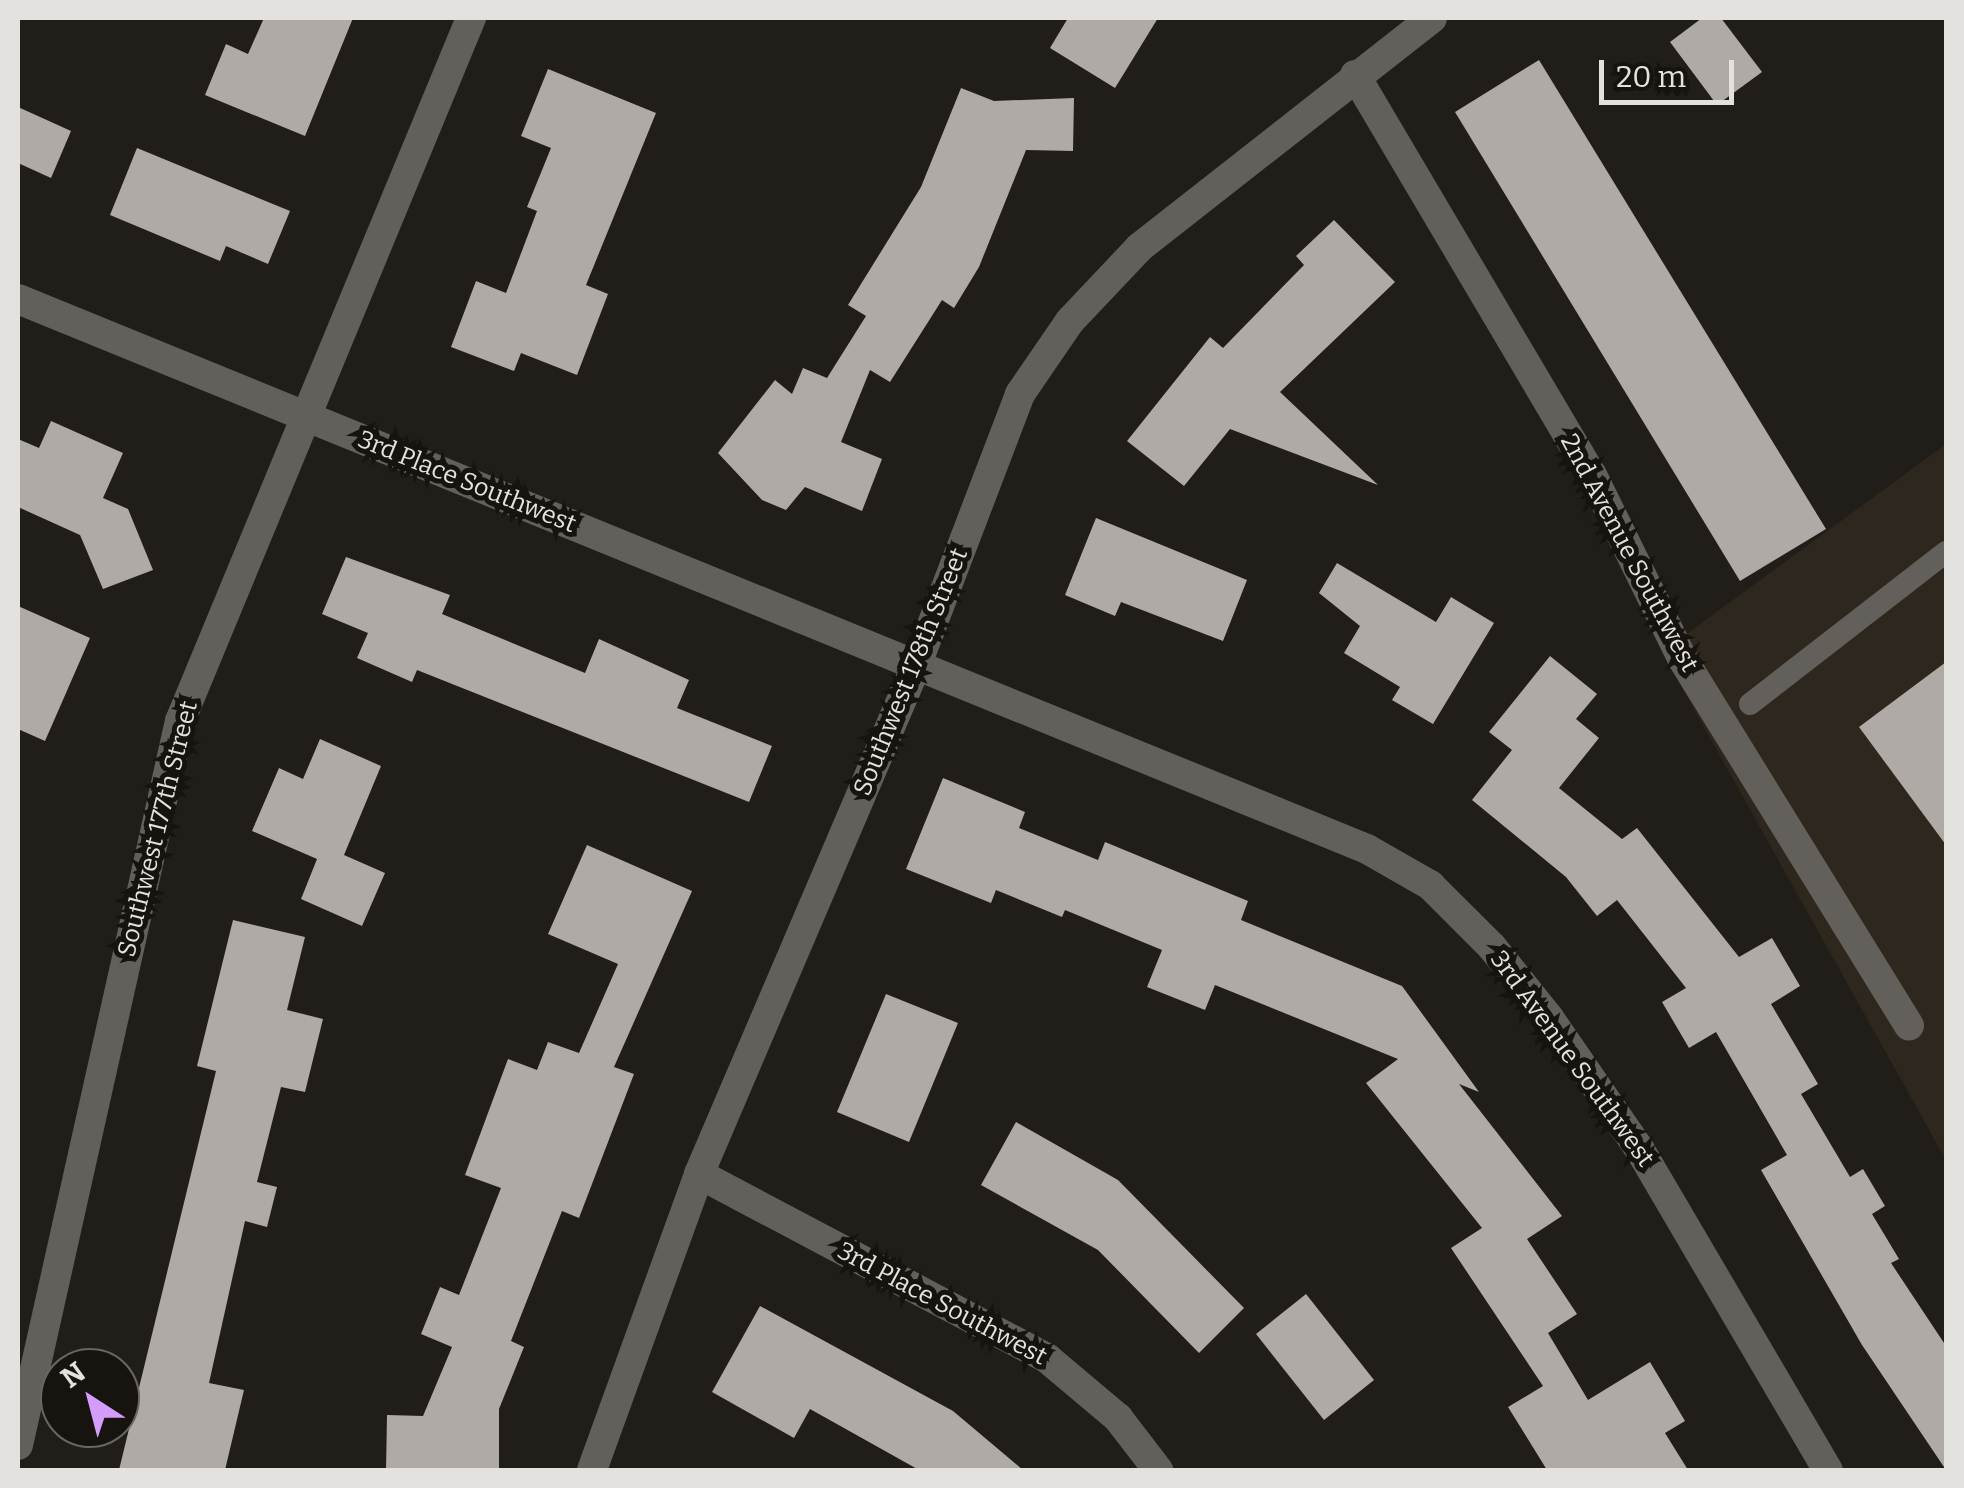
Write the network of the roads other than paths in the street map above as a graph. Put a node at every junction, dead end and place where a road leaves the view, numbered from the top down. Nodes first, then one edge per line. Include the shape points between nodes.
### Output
1 (471, 18) edge
2 (1432, 18) edge
3 (1355, 75) junction
4 (18, 299) edge
5 (302, 415) junction
6 (1946, 552) edge
7 (917, 664) junction
8 (1750, 704) dead end
9 (1910, 1026) dead end
10 (699, 1174) junction
11 (18, 1445) edge
12 (592, 1470) edge
13 (1158, 1470) edge
14 (1828, 1470) edge

1 - 5 street, Southwest 177th Street
2 - 3 street, Southwest 178th Street
3 - 7 street, Southwest 178th Street via 1140,247 1070,321 1020,394
3 - 9 street, 2nd Avenue Southwest via 1592,475 1682,658
4 - 5 street, 3rd Place Southwest
5 - 7 street, 3rd Place Southwest
5 - 11 street, Southwest 177th Street via 180,721
6 - 8 lane
7 - 10 street, Southwest 178th Street
7 - 14 street, 3rd Avenue Southwest via 1368,849 1430,885 1549,1018 1640,1150
10 - 12 street, Southwest 178th Street
10 - 13 street, 3rd Place Southwest via 1048,1359 1118,1418

